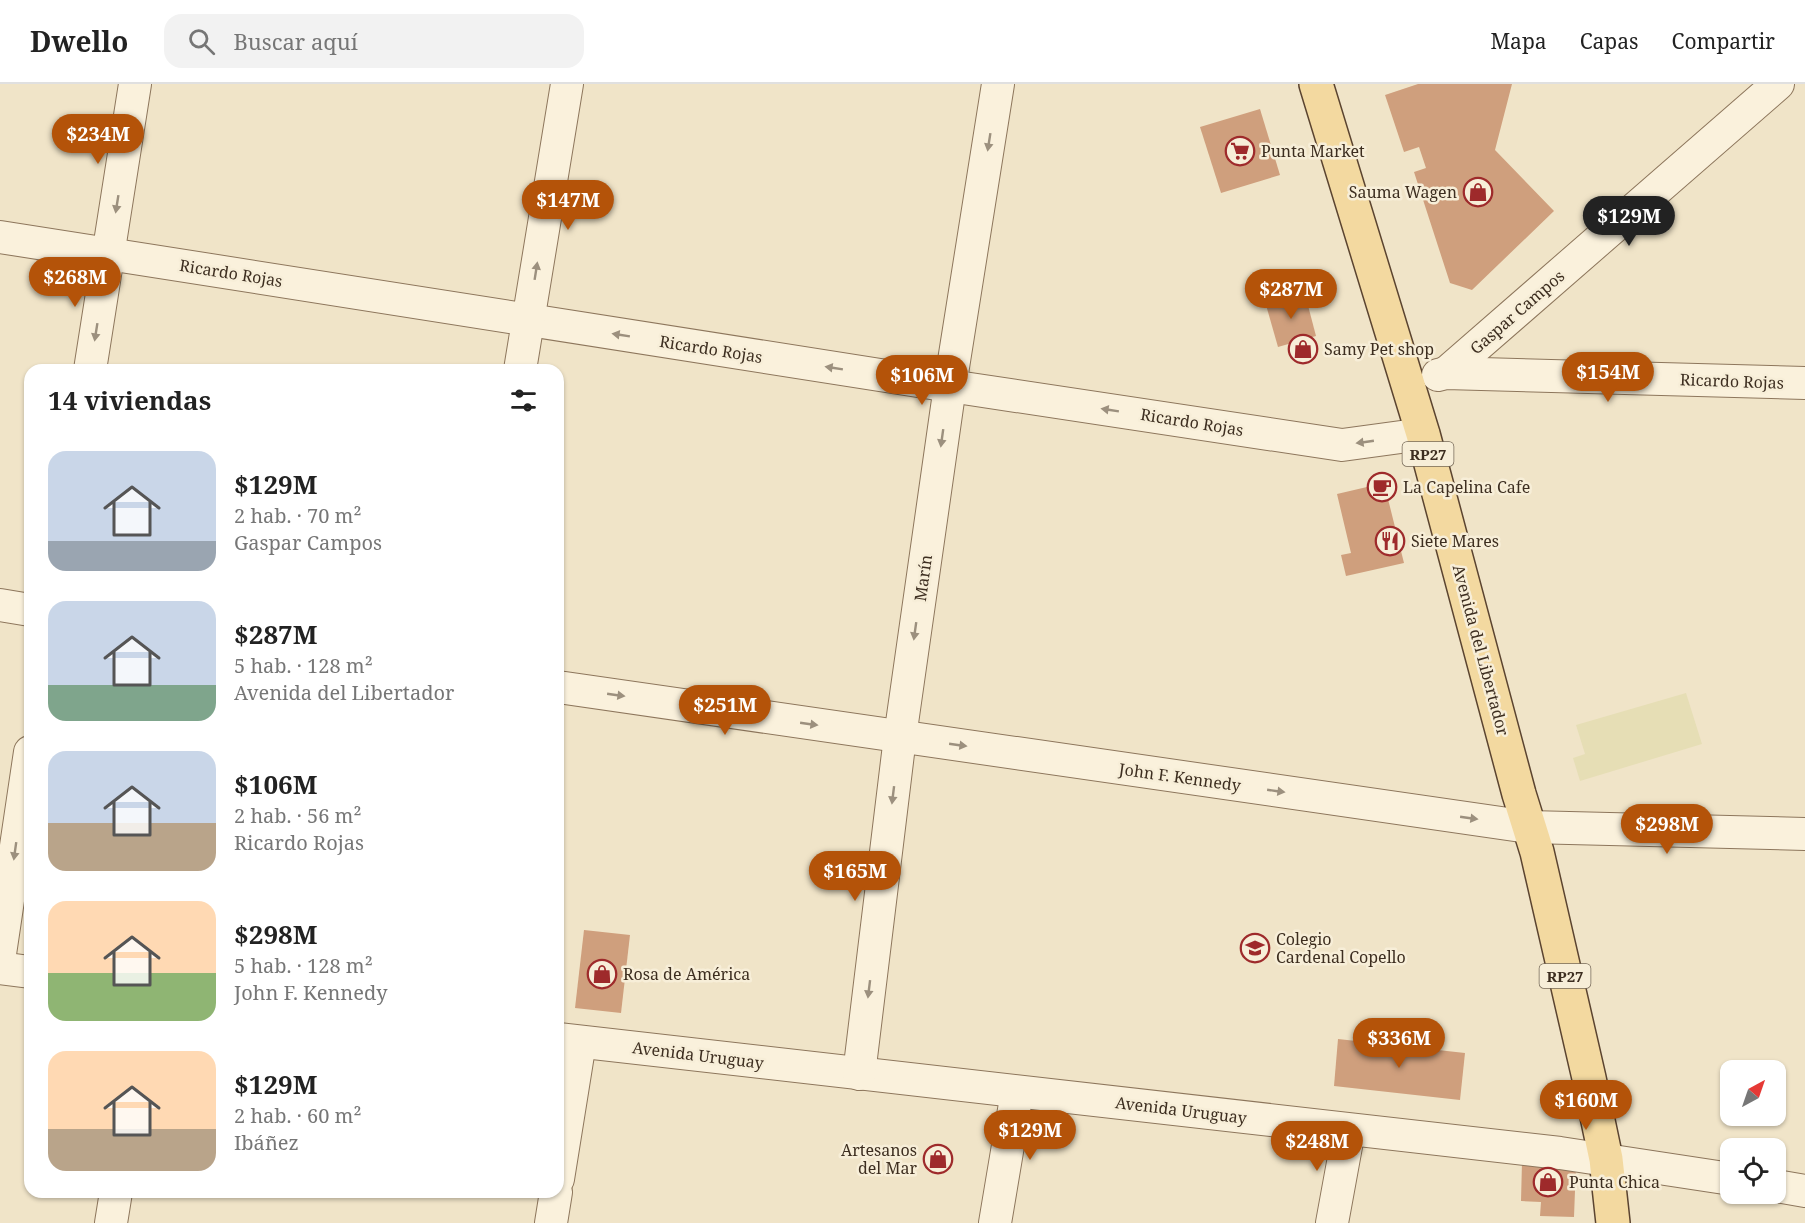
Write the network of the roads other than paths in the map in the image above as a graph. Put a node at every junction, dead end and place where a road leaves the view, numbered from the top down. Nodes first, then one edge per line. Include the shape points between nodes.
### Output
1 (135, 84) edge
2 (567, 84) edge
3 (998, 84) edge
4 (1316, 84) edge
5 (1778, 84) edge
6 (0, 237) edge
7 (109, 254) junction
8 (528, 320) junction
9 (91, 364) edge
10 (521, 364) edge
11 (1446, 374) junction
12 (1407, 381) junction
13 (1805, 383) edge
14 (950, 386) junction
15 (1423, 434) junction
16 (0, 605) edge
17 (24, 609) edge
18 (564, 688) edge
19 (900, 737) junction
20 (24, 792) edge
21 (1529, 827) junction
22 (1805, 834) edge
23 (0, 954) edge
24 (0, 968) edge
25 (24, 971) edge
26 (569, 1040) edge
27 (859, 1074) junction
28 (1017, 1092) junction
29 (564, 1103) edge
30 (1349, 1130) junction
31 (1606, 1159) junction
32 (1720, 1177) edge
33 (1786, 1188) edge
34 (1805, 1191) edge
35 (115, 1198) edge
36 (555, 1198) edge
37 (111, 1223) edge
38 (551, 1223) edge
39 (995, 1223) edge
40 (1332, 1223) edge
41 (1613, 1223) edge

1 -> 7 street
8 -> 2 street
3 -> 14 street, Marín
4 - 12 main road, Avenida del Libertador / RP27
5 - 11 street, Gaspar Campos
6 - 7 street, Ricardo Rojas
7 - 8 street, Ricardo Rojas
7 -> 9 street
8 - 10 street
14 -> 8 street, Ricardo Rojas
11 - 12 street, Ricardo Rojas
11 - 13 street, Ricardo Rojas
12 - 15 main road, Avenida del Libertador / RP27
15 -> 14 street, Ricardo Rojas via 1342,445
14 -> 19 street, Marín
15 - 21 main road, Avenida del Libertador / RP27
16 - 17 street
18 -> 19 street, John F. Kennedy
19 -> 21 street, John F. Kennedy
19 -> 27 street, Marín
20 -> 23 street
21 - 22 street, John F. Kennedy
21 - 31 main road, Avenida del Libertador / RP27
24 - 25 street
26 - 27 street, Avenida Uruguay
26 - 29 street
27 - 28 street, Avenida Uruguay
28 - 30 street, Avenida Uruguay
28 - 39 street
30 - 31 street, Avenida Uruguay
30 - 40 street
31 - 32 street, Avenida Uruguay
31 - 41 main road, Avenida del Libertador / RP27
33 - 34 street
35 - 37 street
36 - 38 street

